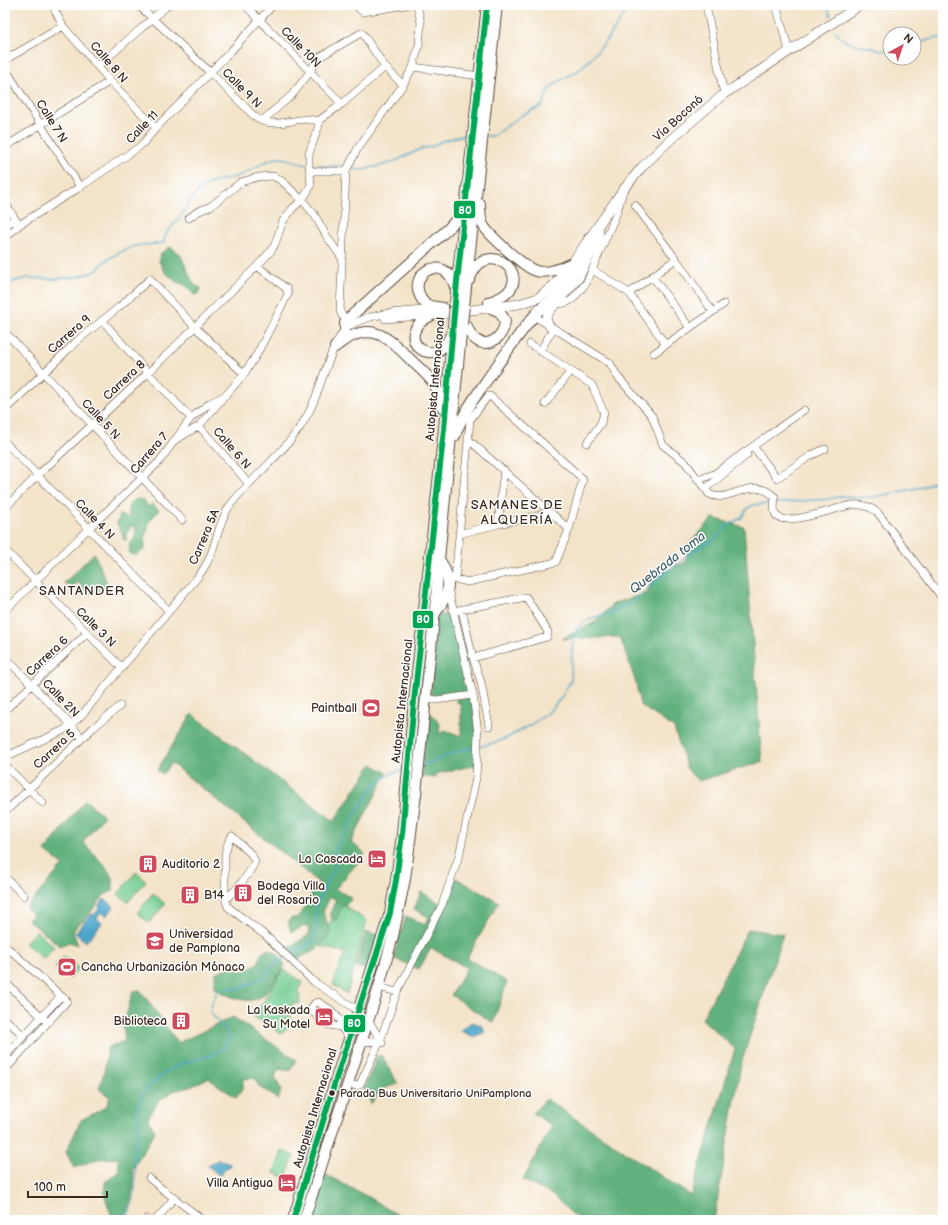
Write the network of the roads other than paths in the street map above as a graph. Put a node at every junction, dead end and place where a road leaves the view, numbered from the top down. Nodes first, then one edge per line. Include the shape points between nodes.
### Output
1 (138, 5) edge
2 (168, 5) edge
3 (244, 5) edge
4 (273, 5) edge
5 (355, 5) edge
6 (406, 5) edge
7 (417, 5) edge
8 (487, 5) edge
9 (497, 5) edge
10 (706, 5) edge
11 (776, 5) edge
12 (860, 5) edge
13 (53, 6) edge
14 (152, 19) junction
15 (259, 20) junction
16 (63, 26) junction
17 (789, 51) junction
18 (5, 60) edge
19 (98, 66) junction
20 (385, 67) junction
21 (413, 67) junction
22 (5, 68) edge
23 (211, 72) junction
24 (310, 72) junction
25 (480, 76) junction
26 (110, 81) junction
27 (403, 85) junction
28 (724, 94) junction
29 (342, 104) junction
30 (318, 121) junction
31 (262, 122) junction
32 (41, 125) junction
33 (156, 128) junction
34 (5, 147) edge
35 (310, 170) junction
36 (346, 172) junction
37 (478, 173) junction
38 (80, 187) junction
39 (468, 187) junction
40 (623, 190) junction
41 (302, 200) junction
42 (5, 203) edge
43 (635, 205) dead end
44 (189, 218) dead end
45 (5, 223) edge
46 (17, 223) junction
47 (598, 226) junction
48 (590, 237) junction
49 (5, 238) edge
50 (342, 258) junction
51 (676, 259) junction
52 (572, 263) junction
53 (257, 266) junction
54 (592, 270) junction
55 (652, 276) junction
56 (580, 283) junction
57 (467, 285) junction
58 (456, 292) junction
59 (629, 293) junction
60 (724, 304) dead end
61 (490, 305) junction
62 (443, 308) junction
63 (713, 312) junction
64 (432, 315) junction
65 (534, 316) junction
66 (349, 318) junction
67 (102, 320) junction
68 (195, 327) junction
69 (459, 327) junction
70 (552, 328) junction
71 (690, 328) junction
72 (345, 330) junction
73 (5, 332) edge
74 (666, 345) junction
75 (335, 347) junction
76 (654, 353) dead end
77 (571, 370) junction
78 (43, 373) junction
79 (148, 373) junction
80 (244, 374) junction
81 (226, 395) junction
82 (545, 404) dead end
83 (5, 410) edge
84 (804, 410) dead end
85 (190, 418) junction
86 (92, 426) junction
87 (199, 426) junction
88 (444, 429) junction
89 (468, 439) junction
90 (175, 440) junction
91 (5, 442) edge
92 (587, 442) dead end
93 (755, 446) junction
94 (825, 449) dead end
95 (450, 451) junction
96 (732, 464) junction
97 (504, 470) junction
98 (37, 476) junction
99 (143, 478) junction
100 (698, 480) junction
101 (249, 484) junction
102 (705, 489) junction
103 (5, 508) edge
104 (551, 513) junction
105 (182, 520) dead end
106 (498, 524) junction
107 (88, 529) junction
108 (569, 529) junction
109 (459, 534) junction
110 (5, 550) edge
111 (439, 559) junction
112 (36, 582) junction
113 (451, 583) junction
114 (943, 599) edge
115 (169, 610) junction
116 (462, 610) junction
117 (5, 611) edge
118 (453, 611) junction
119 (434, 615) junction
120 (86, 634) junction
121 (5, 657) edge
122 (473, 658) junction
123 (122, 668) junction
124 (33, 684) junction
125 (473, 695) junction
126 (425, 698) junction
127 (120, 706) dead end
128 (5, 710) edge
129 (72, 725) junction
130 (490, 726) dead end
131 (82, 738) junction
132 (5, 757) edge
133 (5, 765) edge
134 (28, 788) junction
135 (43, 803) dead end
136 (5, 812) edge
137 (5, 877) edge
138 (24, 896) dead end
139 (225, 898) junction
140 (5, 953) edge
141 (5, 982) edge
142 (379, 987) junction
143 (397, 992) junction
144 (62, 996) junction
145 (359, 1012) junction
146 (42, 1016) junction
147 (5, 1019) edge
148 (369, 1021) junction
149 (48, 1022) junction
150 (355, 1022) junction
151 (24, 1036) junction
152 (350, 1039) junction
153 (362, 1042) junction
154 (381, 1043) junction
155 (5, 1056) edge
156 (12, 1062) junction
157 (5, 1070) edge
158 (348, 1084) junction
159 (149, 1178) dead end
160 (171, 1198) junction
161 (156, 1220) edge
162 (195, 1220) edge
163 (202, 1220) edge
164 (294, 1220) edge
165 (304, 1220) edge

1 - 14 street, Calle 9 N
2 - 14 street
3 - 15 street, Calle 10N
4 - 15 street, Calle 11
5 - 6 street via 363,12
7 - 21 street via 421,23
8 - 25 highway, Autopista Internacional
9 - 37 highway, Autopista Internacional
10 - 28 street
11 - 17 street
12 - 17 main road, Vía Boconó
13 - 16 street, Calle 8 N
14 - 19 street
14 - 23 street, Calle 9 N
15 - 23 street, Calle 11
15 - 24 street, Calle 10N
16 - 18 street
16 - 19 street, Calle 8 N
17 - 28 main road, Vía Boconó
19 - 26 street, Calle 8 N
20 - 24 street via 361,33 318,58
20 - 27 street
20 - 29 street
21 - 25 street
21 - 27 street
22 - 32 street, Calle 7 N
23 - 31 street, Calle 9 N
23 - 33 street, Calle 11
24 - 29 street, Calle 10N
24 - 31 street via 292,94
25 - 39 highway, Autopista Internacional
26 - 32 street
26 - 33 street, Calle 8 N
27 - 36 street via 358,148
28 - 40 main road, Vía Boconó via 671,139
29 - 30 street
30 - 31 street, Calle 9 N via 308,119 272,124
30 - 35 street, Carrera 8 via 319,125 309,154
32 - 34 street
32 - 38 street, Calle 7 N
33 - 38 street, Calle 11 via 133,152
35 - 36 street
35 - 41 street, Carrera 8 via 311,184
36 - 50 street
37 - 52 highway via 481,216 489,232 531,269 546,272
37 - 57 highway, Autopista Internacional
38 - 46 street, Calle 11
39 - 58 highway, Autopista Internacional
39 - 66 highway via 460,212 452,225
40 - 47 main road, Vía Boconó
40 - 54 street via 617,212
41 - 44 street via 273,176 258,177 241,182 211,206
41 - 50 street
41 - 53 street, Carrera 8 via 283,221 271,251
42 - 46 street
43 - 51 street
45 - 46 street, Calle 11
46 - 49 street, Calle 11
47 - 48 main road, Vía Boconó
47 - 56 main road via 598,239 583,270
48 - 52 main road, Vía Boconó
48 - 65 highway via 572,278
50 - 66 street via 340,311 342,316
51 - 55 street
51 - 63 street
52 - 61 main road, Vía Boconó via 550,289
53 - 68 street, Carrera 8
53 - 80 street, Carrera 7 via 287,289 288,294
54 - 56 street
54 - 59 street
55 - 59 street
55 - 71 street
56 - 70 main road via 554,304 546,317
57 - 61 highway via 474,269 482,262 496,260 507,265 514,278 512,288
57 - 69 highway, Autopista Internacional, bridge
58 - 62 highway via 451,276 443,270 437,268 425,272 418,282 422,301 430,306
58 - 69 highway, Autopista Internacional, bridge
59 - 74 street
60 - 63 street
61 - 62 main road, Vía Boconó
61 - 64 main road, Vía Boconó
61 - 69 highway via 500,312 505,321 502,331 494,340 486,344 478,342
62 - 72 street, Carrera 5A via 374,316
63 - 71 street
64 - 69 highway via 420,322 414,330 414,341 420,350 439,350
64 - 75 street, Carrera 5A via 364,323 349,330
65 - 70 street
65 - 95 highway via 466,412
66 - 72 highway via 345,323
67 - 68 street, Carrera 9 via 150,278
67 - 78 street, Carrera 9
67 - 79 street
68 - 79 street, Carrera 8
68 - 80 street
69 - 88 highway, Autopista Internacional
69 - 95 highway, Autopista Internacional
70 - 77 street via 535,348
70 - 100 street via 610,364 617,376 652,416 663,445 685,462
71 - 74 street
72 - 75 street, Carrera 5A
73 - 78 street, Calle 5 N
74 - 76 street
75 - 88 highway via 359,332 377,334 390,340 437,388 441,399
75 - 101 street, Carrera 5A via 304,423
77 - 82 street
77 - 92 street via 592,385 604,413 601,423
78 - 83 street, Carrera 9
78 - 86 street, Calle 5 N
79 - 85 street
79 - 86 street, Carrera 8
80 - 81 street, Carrera 7
81 - 85 street, Carrera 7
81 - 87 street
84 - 93 street
85 - 90 street, Carrera 7
86 - 98 street, Carrera 8
86 - 99 street, Calle 5 N
87 - 90 street
87 - 101 street, Calle 6 N
88 - 145 highway, Autopista Internacional via 399,864 390,913
89 - 97 street
89 - 108 street via 471,416 488,396 493,397 583,479
89 - 109 street
90 - 99 street, Carrera 7
91 - 98 street, Calle 4 N
93 - 94 street via 777,478
93 - 96 street
95 - 111 highway, Autopista Internacional
96 - 100 street
96 - 102 street
97 - 104 street
97 - 106 street
98 - 103 street, Carrera 8
98 - 107 street, Calle 4 N
99 - 105 street, Calle 5 N
99 - 107 street, Carrera 7
100 - 102 street
101 - 115 street, Carrera 5A via 223,516 204,568
102 - 114 street via 714,496 727,495 751,487 770,493 775,497 774,513 785,520 852,505 872,508
104 - 106 street
104 - 108 street
106 - 109 street
107 - 112 street, Carrera 7
107 - 115 street, Calle 4 N
108 - 113 street via 558,560 554,564 468,582
109 - 113 street
110 - 112 street, Calle 3 N
111 - 113 highway
111 - 119 highway, Autopista Internacional
112 - 117 street, Carrera 7
112 - 120 street, Calle 3 N
113 - 118 street
113 - 119 highway
115 - 123 street, Carrera 5A
116 - 118 street
116 - 122 street
116 - 122 street via 526,597 548,632 547,637
118 - 125 street
119 - 126 highway, Autopista Internacional
120 - 123 street, Calle 3 N
120 - 124 street, Carrera 6
121 - 124 street, Calle 2N
122 - 130 street
123 - 129 street, Carrera 5A
124 - 128 street, Carrera 6
124 - 129 street, Calle 2N
125 - 126 street via 436,700
125 - 143 street via 478,733 476,778 459,856 442,905
126 - 142 highway, Autopista Internacional via 406,871 393,936
127 - 131 street, Carrera 5
129 - 131 street, Calle 2N
129 - 132 street, Carrera 5A
131 - 134 street, Carrera 5
133 - 134 street
134 - 135 street
134 - 136 street, Carrera 5
137 - 138 street
139 - 139 street via 225,854 232,836 255,861 232,894
139 - 145 street via 230,910 266,936 314,982
140 - 144 street via 9,949
141 - 146 street
142 - 143 street
142 - 148 highway, Autopista Internacional
143 - 154 street
144 - 146 street
144 - 149 street via 67,1001
145 - 150 highway, Autopista Internacional
146 - 149 street
146 - 151 street
147 - 151 street
148 - 153 highway, Autopista Internacional
148 - 154 street
149 - 156 street
150 - 152 highway, Autopista Internacional
150 - 152 street via 337,1022
151 - 155 street
152 - 164 highway, Autopista Internacional
153 - 154 street
153 - 158 highway, Autopista Internacional
154 - 158 street via 360,1084
155 - 156 street
156 - 157 street
158 - 165 highway, Autopista Internacional
159 - 160 street
160 - 161 street
160 - 162 street
160 - 163 street

